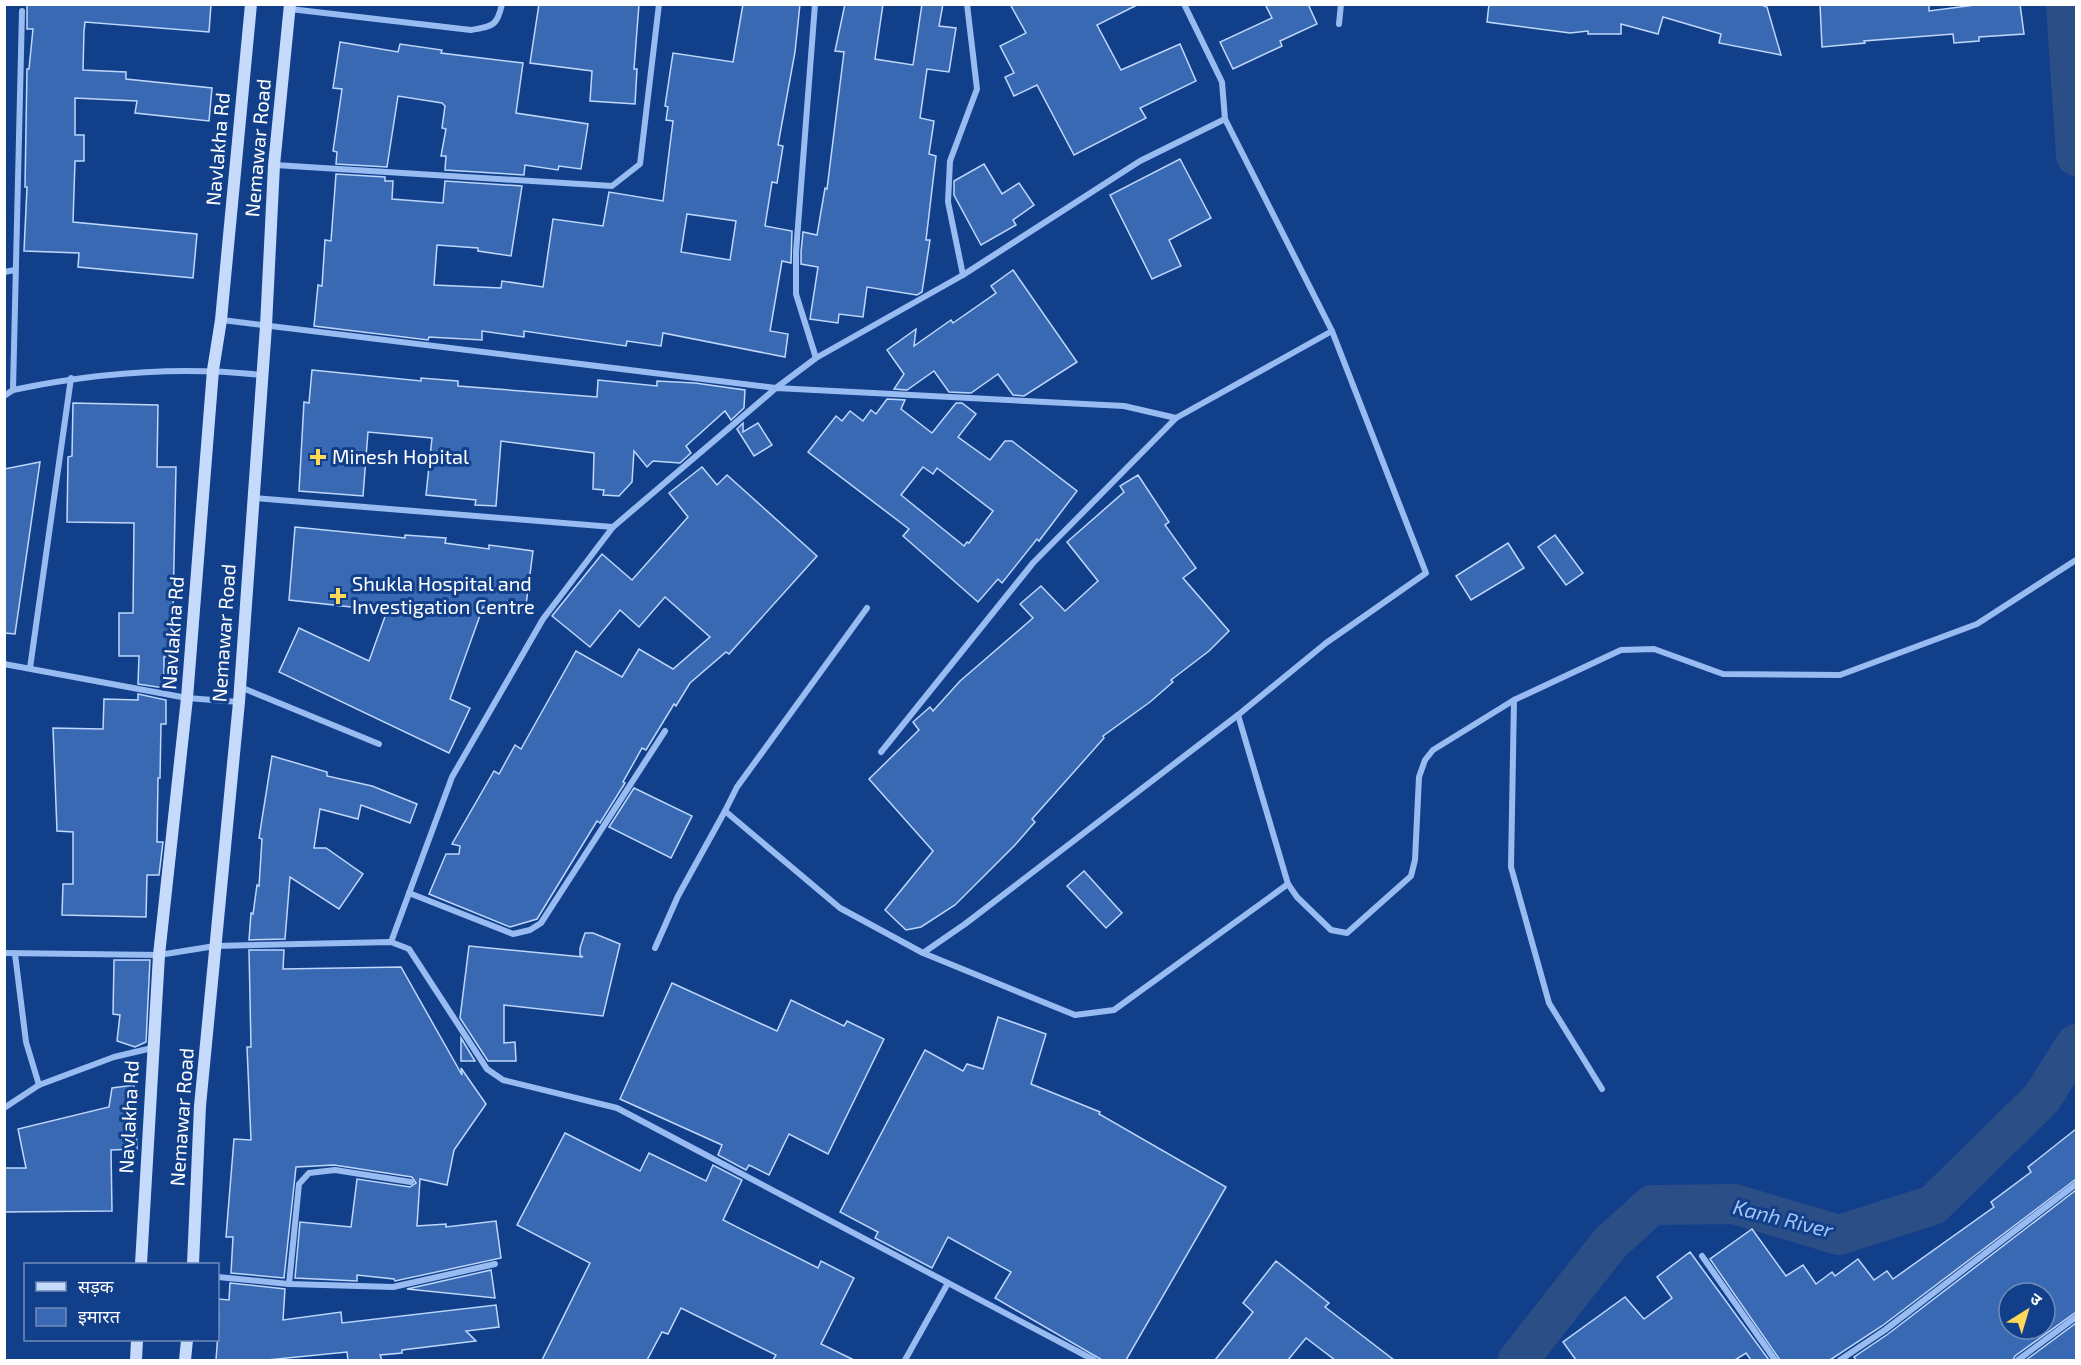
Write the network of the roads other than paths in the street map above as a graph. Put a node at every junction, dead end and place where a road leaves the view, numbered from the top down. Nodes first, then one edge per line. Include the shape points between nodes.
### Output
1 (251, 4) edge
2 (502, 4) edge
3 (659, 4) edge
4 (815, 4) edge
5 (967, 4) edge
6 (1184, 4) edge
7 (1341, 4) edge
8 (290, 7) edge
9 (22, 11) dead end
10 (1339, 24) dead end
11 (1225, 118) junction
12 (274, 165) junction
13 (15, 270) junction
14 (4, 273) edge
15 (963, 275) junction
16 (221, 320) junction
17 (266, 326) junction
18 (1332, 331) junction
19 (816, 358) junction
20 (213, 370) junction
21 (262, 375) junction
22 (71, 378) junction
23 (776, 388) junction
24 (12, 390) junction
25 (4, 396) edge
26 (1176, 418) junction
27 (253, 498) junction
28 (613, 526) junction
29 (2076, 560) edge
30 (867, 608) dead end
31 (4, 664) edge
32 (30, 668) junction
33 (240, 686) junction
34 (187, 698) junction
35 (1514, 700) junction
36 (239, 702) junction
37 (1238, 715) junction
38 (665, 731) dead end
39 (379, 744) dead end
40 (881, 752) dead end
41 (725, 811) junction
42 (1288, 884) junction
43 (409, 893) junction
44 (391, 942) junction
45 (215, 946) junction
46 (655, 948) dead end
47 (4, 953) edge
48 (923, 953) junction
49 (15, 954) junction
50 (159, 955) junction
51 (153, 1048) junction
52 (39, 1084) junction
53 (1602, 1089) dead end
54 (4, 1108) edge
55 (411, 1182) dead end
56 (2076, 1184) edge
57 (1701, 1256) dead end
58 (141, 1263) edge
59 (193, 1263) edge
60 (495, 1264) dead end
61 (219, 1277) edge
62 (948, 1283) junction
63 (289, 1284) junction
64 (2076, 1317) edge
65 (137, 1341) edge
66 (187, 1341) edge
67 (136, 1360) edge
68 (185, 1360) edge
69 (905, 1360) edge
70 (1094, 1360) edge
71 (1775, 1360) edge
72 (1840, 1360) edge
73 (2018, 1360) edge

1 - 16 main road, Navlakha Rd
2 - 8 street via 498,20 471,30
3 - 12 street via 640,165 612,186
4 - 19 street via 796,294
5 - 15 street via 977,89 950,161 948,202
6 - 11 street via 1222,82
7 - 10 street
8 - 12 main road, Nemawar Road
9 - 13 street
11 - 15 street via 1140,161
11 - 18 street
12 - 17 main road, Nemawar Road
13 - 14 street
13 - 24 street
15 - 19 street
16 - 17 street
16 - 20 main road, Navlakha Rd
17 - 21 main road, Nemawar Road
17 - 23 street
18 - 26 street
18 - 37 street via 1426,573 1326,643
19 - 23 street
20 - 21 street
20 - 22 street
20 - 34 main road, Navlakha Rd
21 - 27 main road, Nemawar Road
22 - 24 street
22 - 32 street
23 - 26 street via 1124,406
23 - 28 street
24 - 25 street
26 - 40 street via 1033,563
27 - 28 street
27 - 33 main road, Nemawar Road
28 - 43 street via 543,619 452,777
29 - 35 street via 1977,624 1840,675 1723,674 1654,649 1621,651
30 - 41 street via 737,786
31 - 32 street
32 - 34 street
33 - 36 main road, Nemawar Road
33 - 39 street
34 - 36 street
34 - 50 main road, Navlakha Rd
35 - 42 street via 1433,750 1425,760 1419,777 1411,876 1347,933 1331,930
35 - 53 street via 1511,867 1549,1003
36 - 45 main road, Nemawar Road
37 - 42 street
37 - 48 street
38 - 43 street via 541,923 530,930 513,934
41 - 46 street via 678,896
41 - 48 street via 840,908
42 - 48 street via 1114,1010 1075,1015
43 - 44 street
44 - 45 street
44 - 62 street via 409,950 487,1069 503,1080 617,1108
45 - 50 street
45 - 59 main road, Nemawar Road via 200,1106
47 - 49 street
49 - 50 street
49 - 52 street via 26,1042
50 - 51 main road, Navlakha Rd
51 - 52 street via 114,1057
51 - 58 main road, Navlakha Rd
52 - 54 street
55 - 63 street via 335,1170 309,1173 299,1184
56 - 72 street
57 - 71 street
60 - 63 street via 393,1287
61 - 63 street
62 - 69 street
62 - 70 street
64 - 73 street
65 - 67 main road
66 - 68 main road

